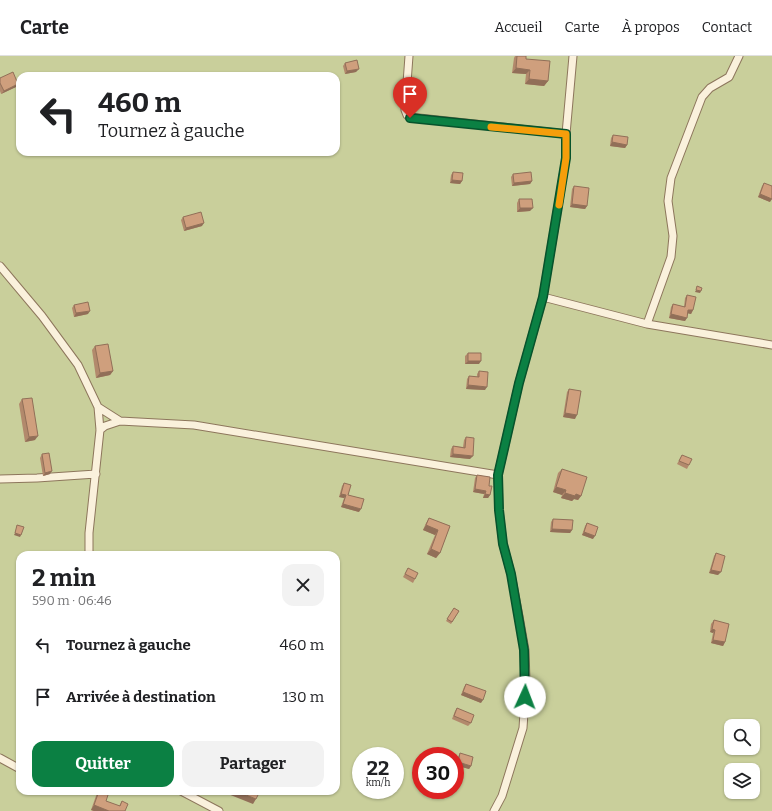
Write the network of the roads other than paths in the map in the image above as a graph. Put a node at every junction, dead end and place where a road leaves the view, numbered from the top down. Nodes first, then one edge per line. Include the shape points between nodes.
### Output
1 (409, 56) edge
2 (573, 56) edge
3 (739, 56) edge
4 (566, 134) junction
5 (0, 266) edge
6 (543, 297) junction
7 (646, 324) junction
8 (772, 345) edge
9 (98, 407) junction
10 (120, 421) junction
11 (100, 430) junction
12 (96, 474) junction
13 (498, 475) junction
14 (0, 479) edge
15 (89, 551) edge
16 (0, 758) edge
17 (16, 767) edge
18 (188, 795) edge
19 (218, 811) edge
20 (494, 811) edge

1 - 4 street via 405,110 410,118
2 - 4 street
3 - 7 street via 729,77 710,88 702,97 671,178 668,201 673,236 671,257
4 - 6 street via 566,158
5 - 9 street via 42,316 78,365
6 - 7 street
6 - 13 street via 519,383
7 - 8 street
9 - 10 street
9 - 11 street
10 - 11 street
10 - 13 street via 194,425
11 - 12 street
12 - 14 street
12 - 15 street
13 - 20 street via 503,544 519,616 526,681 523,728 502,796
16 - 17 street
18 - 19 street

